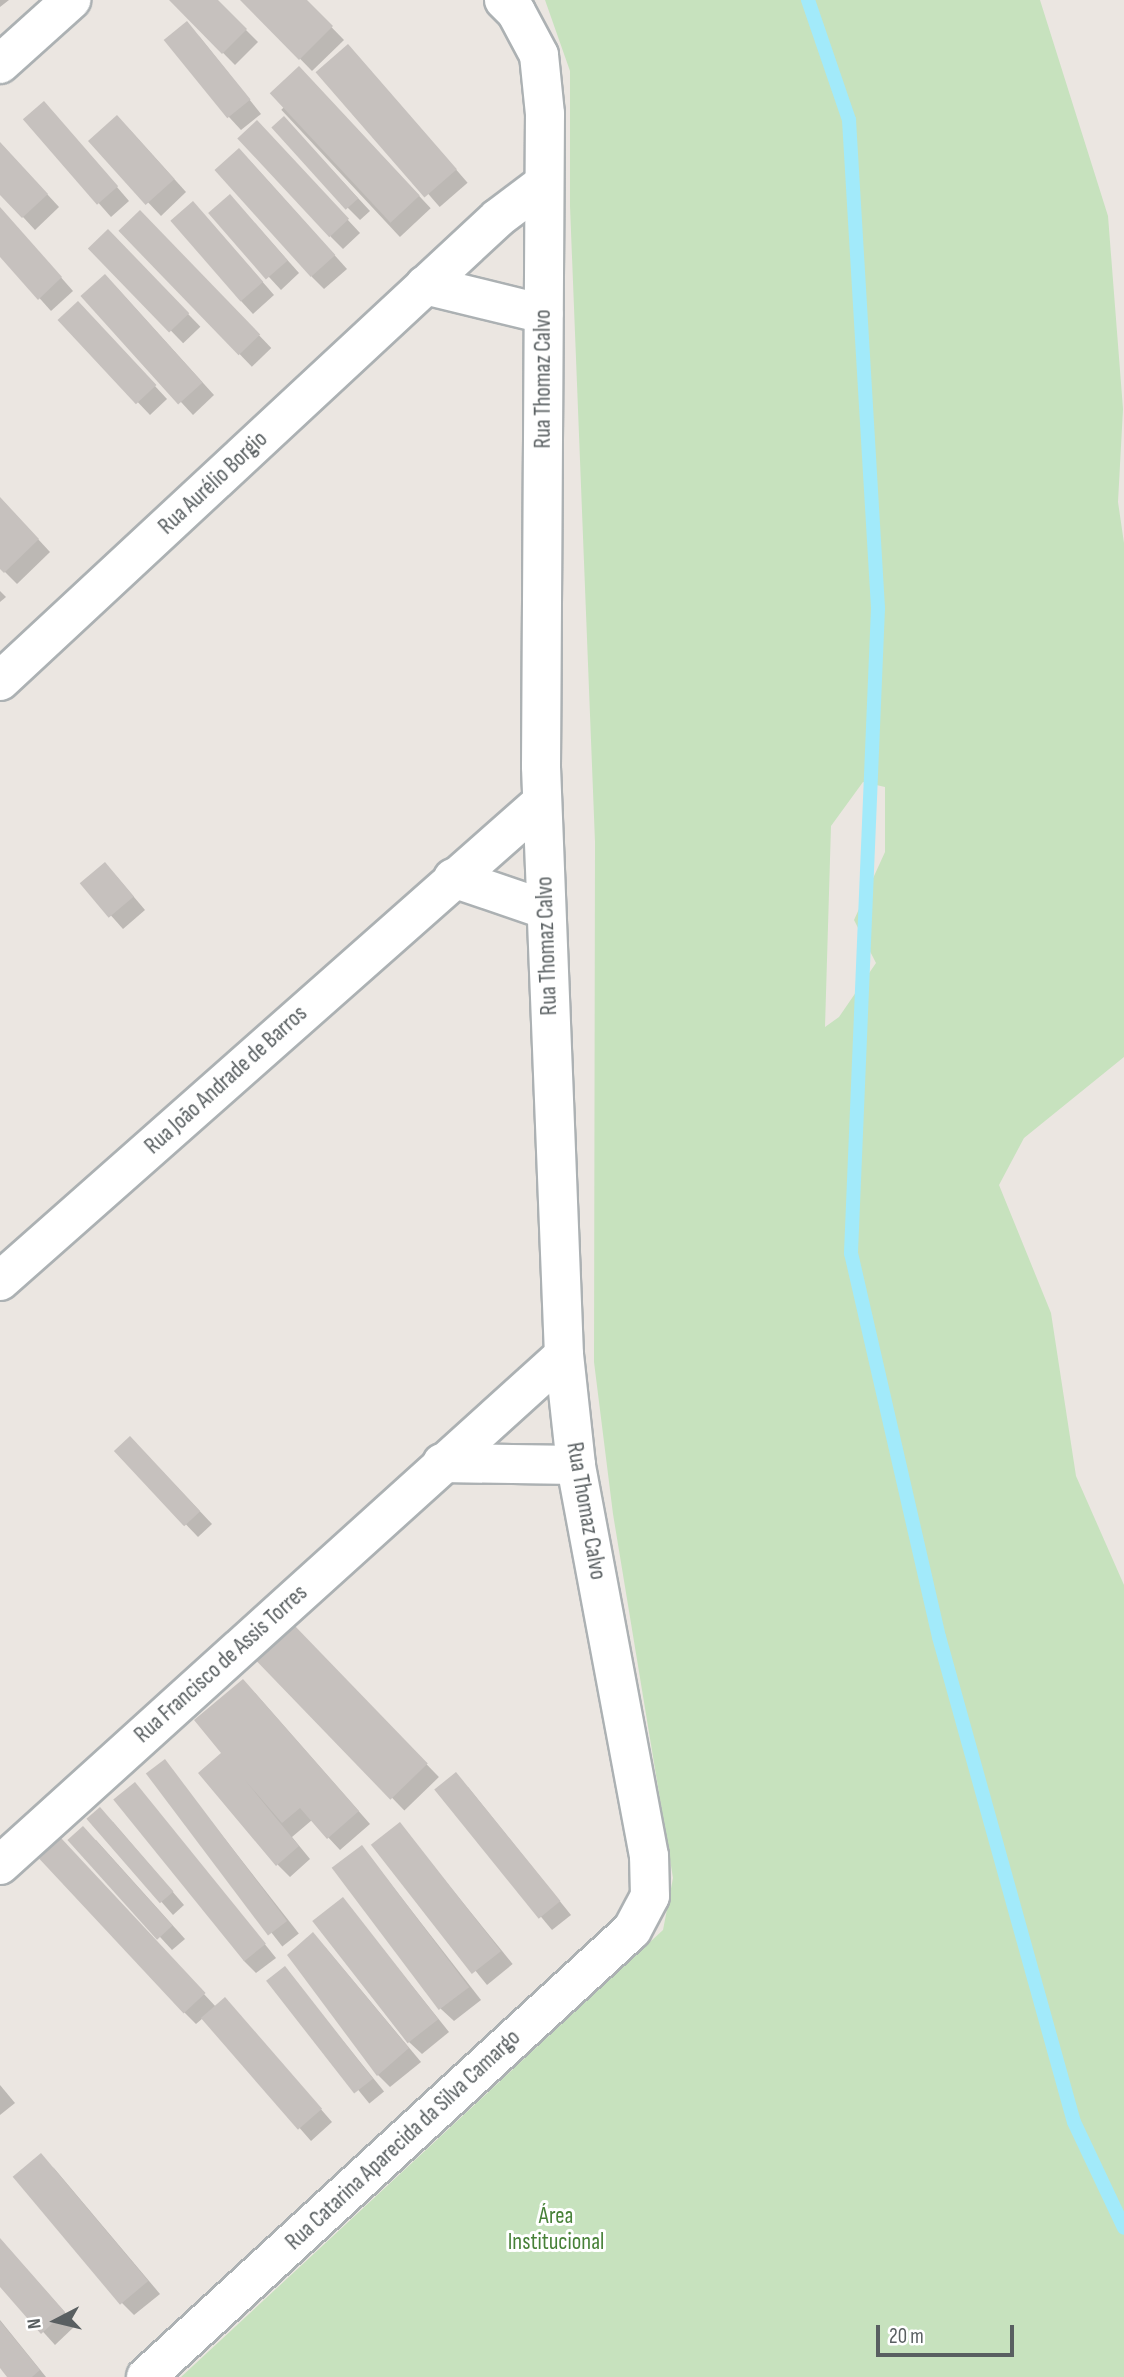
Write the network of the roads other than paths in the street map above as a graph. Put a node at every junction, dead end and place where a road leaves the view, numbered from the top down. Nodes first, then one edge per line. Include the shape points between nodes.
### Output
1 (71, 0) edge
2 (504, 0) edge
3 (0, 64) edge
4 (542, 185) junction
5 (425, 285) junction
6 (544, 314) junction
7 (0, 681) edge
8 (542, 802) junction
9 (453, 878) junction
10 (544, 909) junction
11 (0, 1281) edge
12 (564, 1354) junction
13 (442, 1463) junction
14 (576, 1465) junction
15 (0, 1865) edge
16 (650, 1896) joint
17 (146, 2377) edge

1 - 3 street
2 - 4 street, Rua Thomaz Calvo via 516,12 539,55 545,114
4 - 5 street, Rua Aurélio Borgio via 498,218
4 - 6 street, Rua Thomaz Calvo
5 - 6 street
5 - 7 street, Rua Aurélio Borgio
6 - 8 street, Rua Thomaz Calvo
8 - 9 street, Rua João Andrade de Barros
8 - 10 street, Rua Thomaz Calvo
9 - 10 street
9 - 11 street, Rua João Andrade de Barros
10 - 12 street, Rua Thomaz Calvo
12 - 13 street, Rua Francisco de Assis Torres
12 - 14 street, Rua Thomaz Calvo
13 - 14 street
13 - 15 street, Rua Francisco de Assis Torres
14 - 16 street, Rua Thomaz Calvo via 649,1856
16 - 17 street, Rua Catarina Aparecida da Silva Camargo via 632,1930

